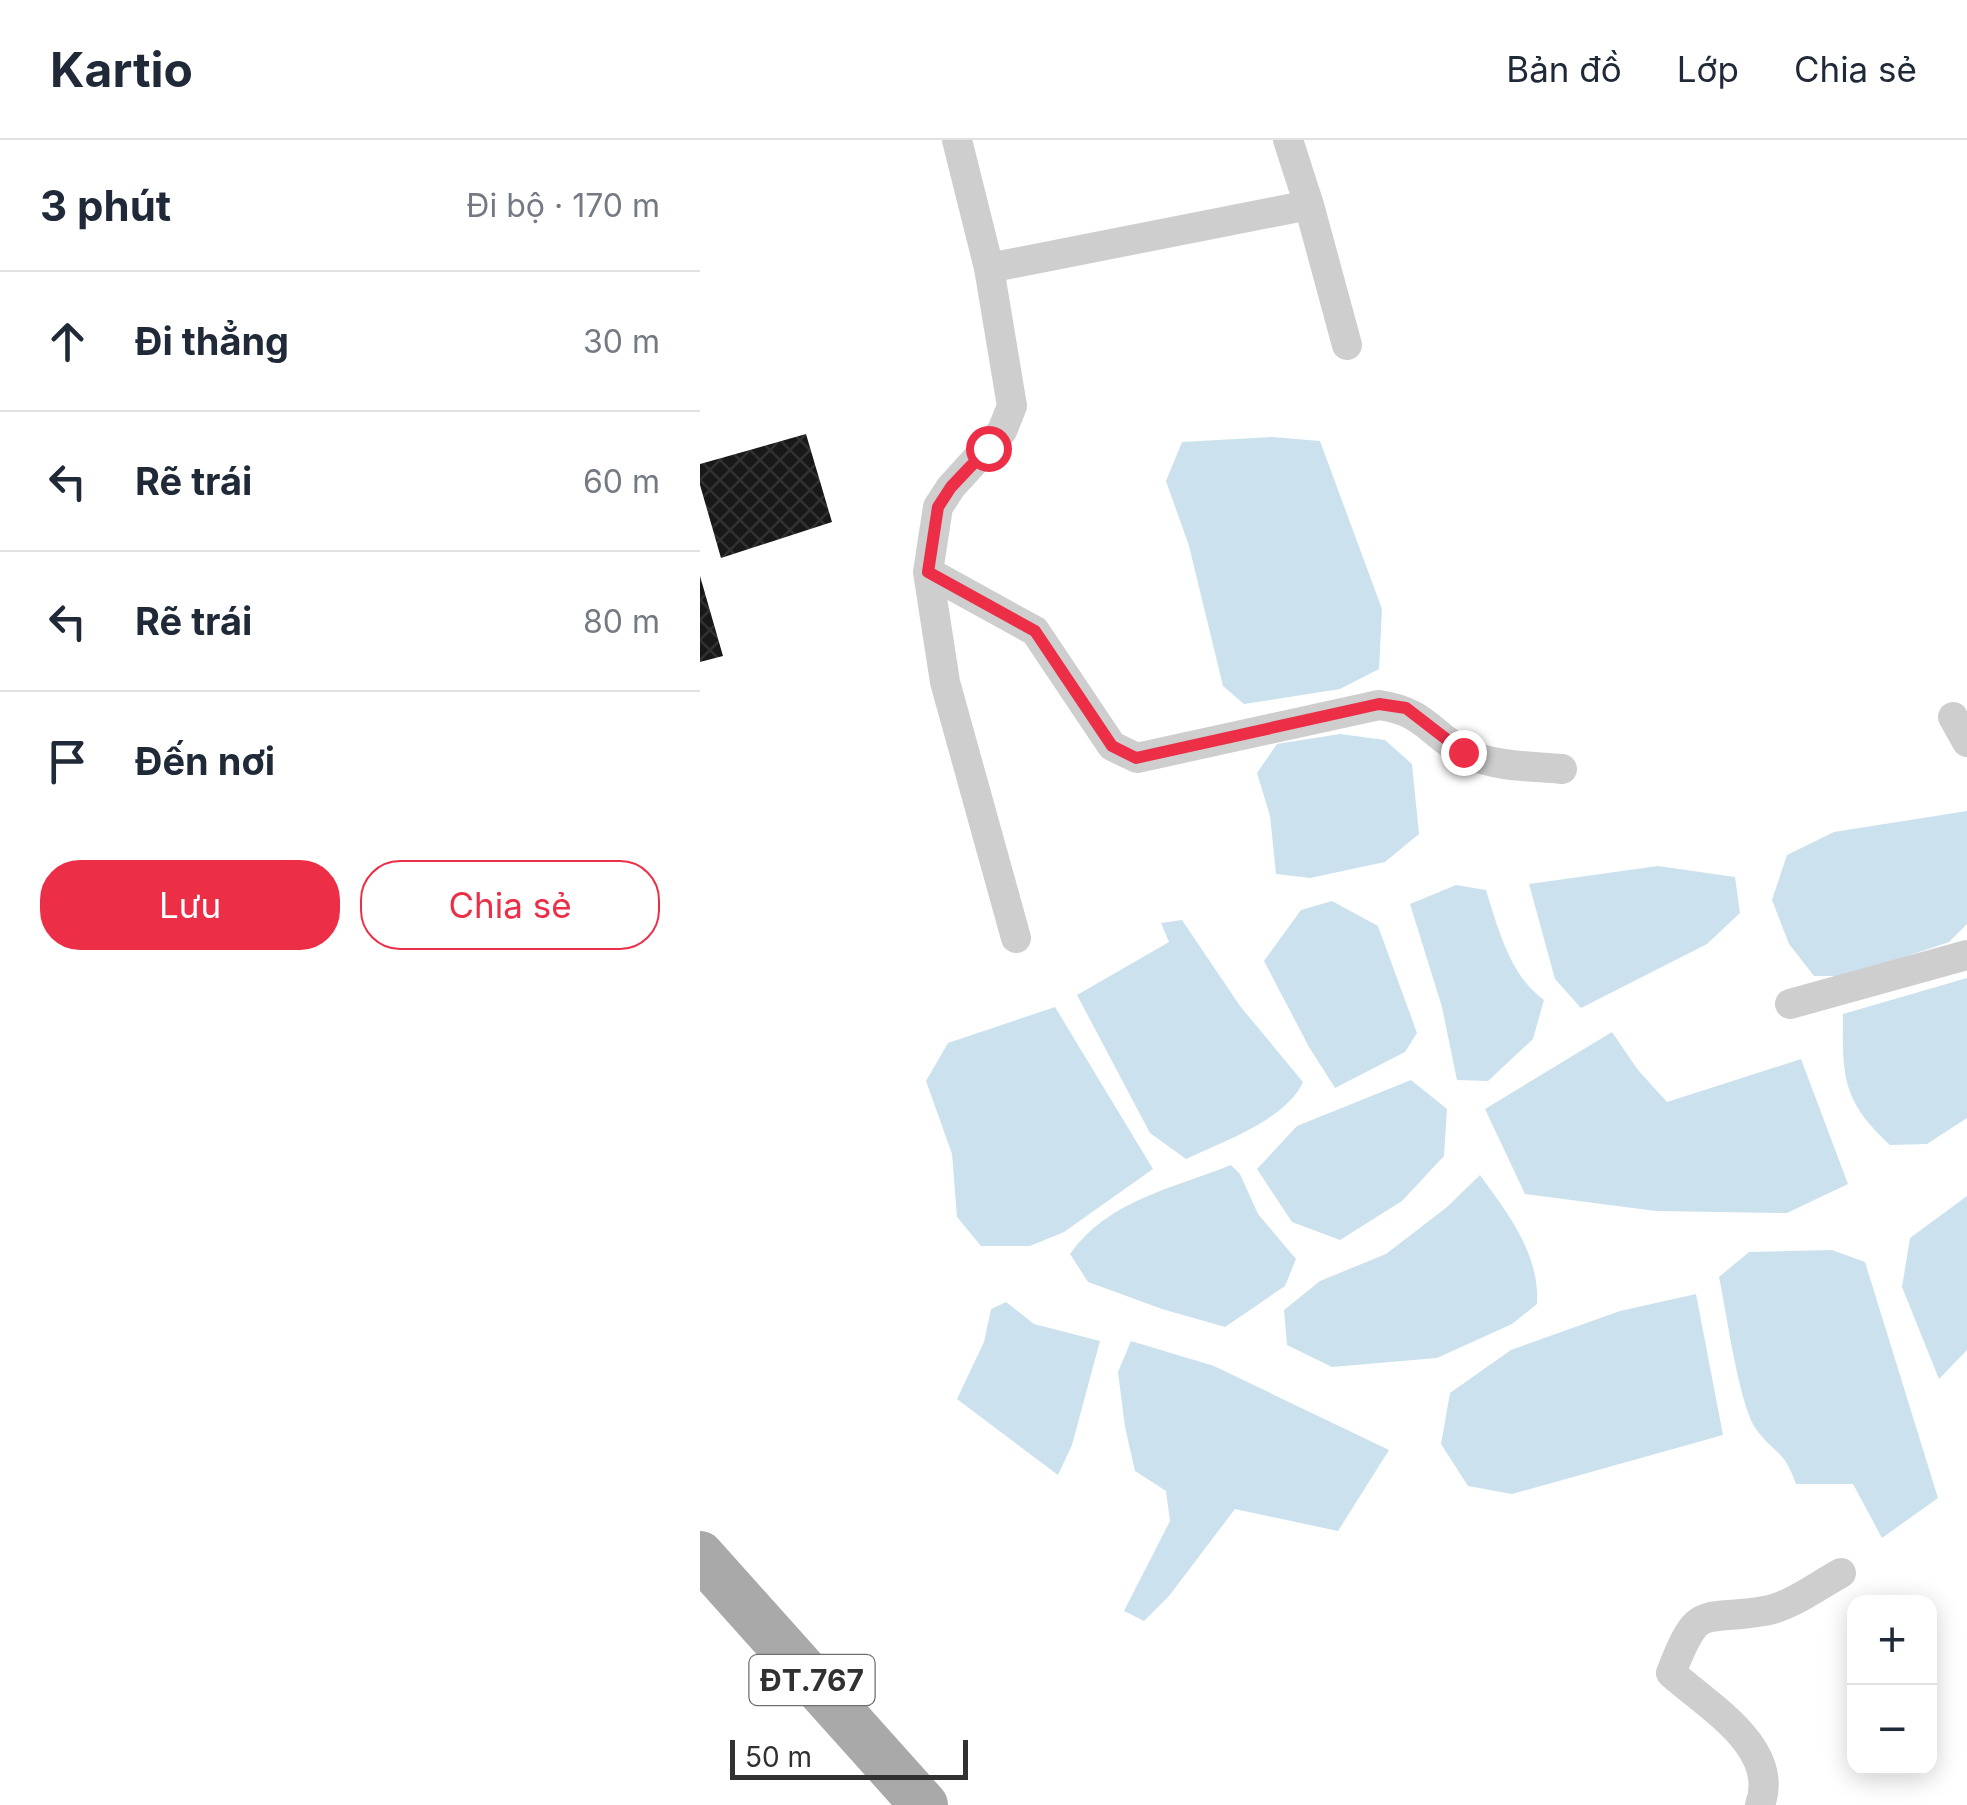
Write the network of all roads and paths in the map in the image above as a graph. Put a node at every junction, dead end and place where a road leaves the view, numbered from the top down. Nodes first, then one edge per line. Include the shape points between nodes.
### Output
1 (957, 140) edge
2 (1288, 140) edge
3 (1309, 205) junction
4 (988, 268) junction
5 (1347, 345) dead end
6 (928, 572) junction
7 (1562, 768) dead end
8 (1016, 938) dead end
9 (1967, 955) edge
10 (1790, 1004) dead end
11 (700, 1555) edge
12 (1841, 1573) dead end
13 (924, 1805) edge
14 (1760, 1805) edge

1 - 4 street
2 - 3 street
3 - 4 street
3 - 5 street
4 - 6 street via 1012,406 1002,430 938,507
6 - 7 street via 1035,631 1112,746 1136,758 1379,704 1406,708 1463,752 1492,764
6 - 8 street via 944,682
9 - 10 street
11 - 13 main road, ĐT.767
12 - 14 street via 1764,1611 1705,1616 1690,1630 1671,1673 1749,1743 1766,1786

